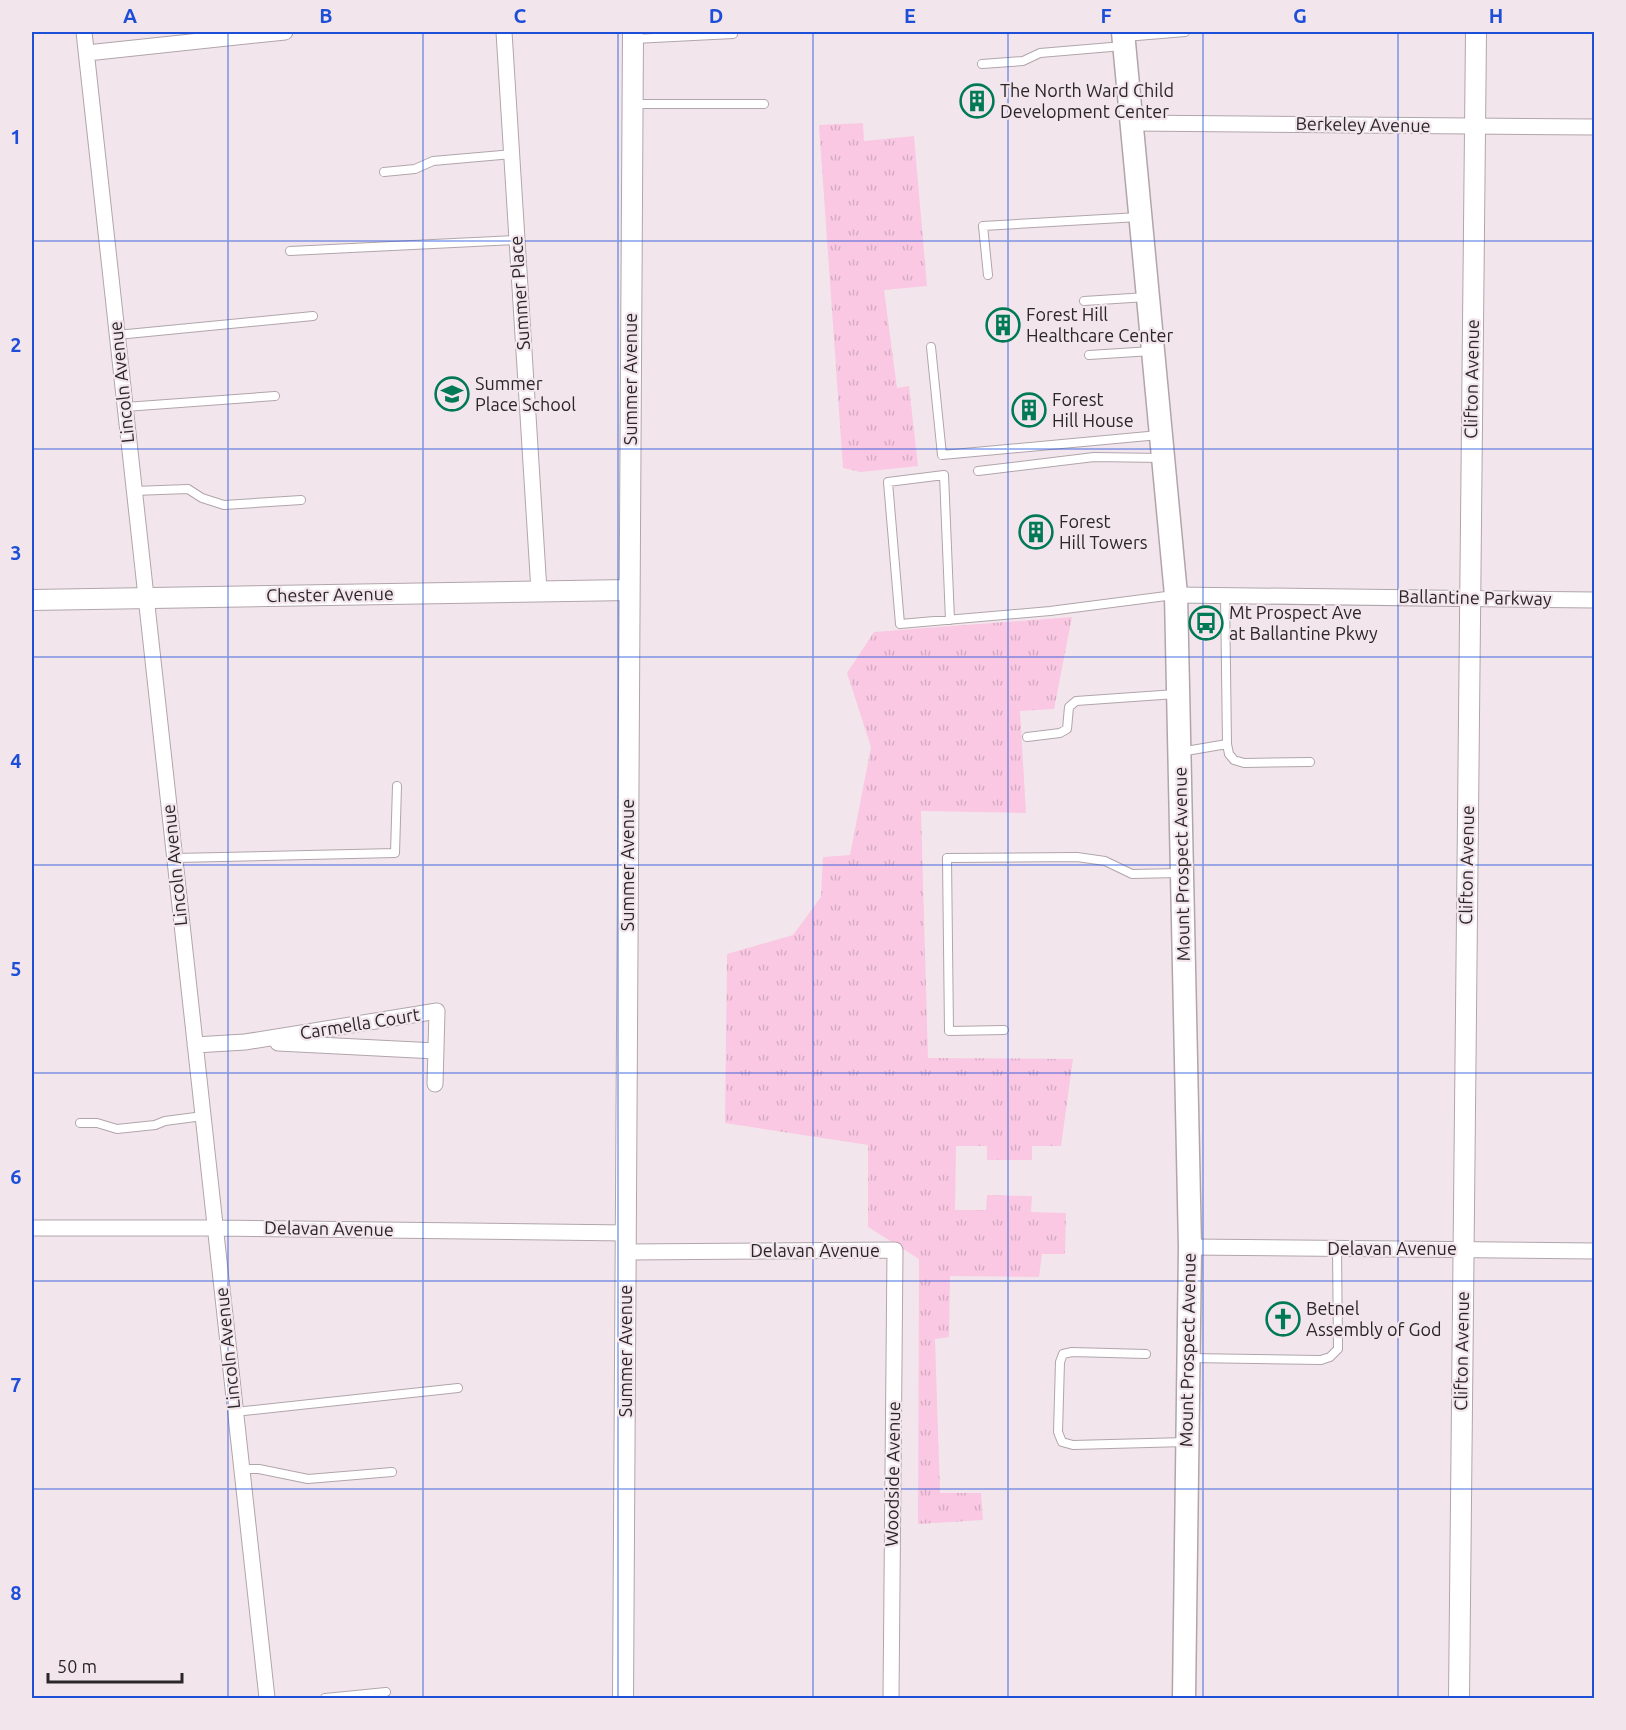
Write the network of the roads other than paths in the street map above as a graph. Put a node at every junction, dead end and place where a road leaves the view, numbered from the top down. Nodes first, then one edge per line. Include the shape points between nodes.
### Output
1 (84, 32) edge
2 (285, 32) edge
3 (504, 32) edge
4 (1185, 32) edge
5 (1476, 32) edge
6 (733, 34) dead end
7 (633, 35) edge
8 (1124, 38) edge
9 (87, 53) junction
10 (982, 64) dead end
11 (632, 104) junction
12 (764, 104) dead end
13 (1132, 123) junction
14 (1475, 126) junction
15 (1594, 127) edge
16 (512, 154) junction
17 (384, 172) dead end
18 (1141, 217) junction
19 (517, 240) junction
20 (290, 250) dead end
21 (988, 275) dead end
22 (1148, 297) junction
23 (1084, 301) dead end
24 (313, 316) dead end
25 (117, 335) junction
26 (931, 347) dead end
27 (1153, 351) junction
28 (1089, 355) dead end
29 (275, 396) dead end
30 (125, 407) junction
31 (1161, 434) junction
32 (1163, 458) junction
33 (978, 471) dead end
34 (134, 491) junction
35 (301, 500) dead end
36 (629, 590) junction
37 (539, 591) junction
38 (1176, 595) junction
39 (1225, 595) junction
40 (146, 598) junction
41 (1470, 598) junction
42 (32, 600) edge
43 (1594, 600) edge
44 (950, 620) junction
45 (1178, 694) junction
46 (1027, 737) dead end
47 (1227, 744) junction
48 (1179, 753) junction
49 (1310, 762) dead end
50 (397, 786) dead end
51 (175, 858) junction
52 (1182, 873) junction
53 (1004, 1030) dead end
54 (245, 1042) junction
55 (195, 1045) junction
56 (436, 1051) junction
57 (435, 1084) dead end
58 (203, 1116) junction
59 (80, 1123) dead end
60 (32, 1228) edge
61 (215, 1228) junction
62 (626, 1242) junction
63 (1190, 1247) junction
64 (1337, 1249) junction
65 (895, 1250) joint
66 (1463, 1250) junction
67 (1594, 1251) edge
68 (1146, 1354) dead end
69 (1188, 1358) junction
70 (458, 1388) dead end
71 (235, 1412) junction
72 (1187, 1442) junction
73 (242, 1469) junction
74 (392, 1472) dead end
75 (386, 1692) dead end
76 (267, 1698) edge
77 (325, 1698) edge
78 (623, 1698) edge
79 (891, 1698) edge
80 (1184, 1698) edge
81 (1459, 1698) edge

1 - 9 street, Lincoln Avenue
2 - 9 street
3 - 16 street, Summer Place
4 - 8 lane
5 - 14 street, Clifton Avenue
6 - 7 lane
7 - 11 street, Summer Avenue
8 - 10 lane via 1040,53 1023,61
8 - 13 main road, Mount Prospect Avenue
9 - 25 street, Lincoln Avenue
11 - 12 lane
11 - 36 street, Summer Avenue
13 - 14 street, Berkeley Avenue
13 - 18 main road, Mount Prospect Avenue
14 - 15 street, Berkeley Avenue
14 - 41 street, Clifton Avenue
16 - 17 lane via 433,161 415,169
16 - 19 street, Summer Place
18 - 21 lane via 983,226
18 - 22 main road, Mount Prospect Avenue
19 - 20 lane
19 - 37 street, Summer Place
22 - 23 lane
22 - 27 main road, Mount Prospect Avenue
24 - 25 lane
25 - 30 street, Lincoln Avenue
26 - 31 lane via 942,454
27 - 28 lane
27 - 31 main road, Mount Prospect Avenue
29 - 30 lane
30 - 34 street, Lincoln Avenue
31 - 32 main road, Mount Prospect Avenue
32 - 33 lane via 1095,457
32 - 38 main road, Mount Prospect Avenue
34 - 35 lane via 188,489 224,505
34 - 40 street, Lincoln Avenue
36 - 37 street, Chester Avenue
36 - 62 street, Summer Avenue
37 - 40 street, Chester Avenue
38 - 39 street, Ballantine Parkway
38 - 44 lane
38 - 45 main road, Mount Prospect Avenue
39 - 41 street, Ballantine Parkway
39 - 47 lane
40 - 42 street, Chester Avenue
40 - 51 street, Lincoln Avenue
41 - 43 street, Ballantine Parkway
41 - 66 street, Clifton Avenue
44 - 44 lane via 900,624 888,482 944,475
45 - 46 lane via 1076,701 1069,707 1067,729
45 - 48 main road, Mount Prospect Avenue
47 - 48 lane
47 - 49 lane via 1234,760 1244,763
48 - 52 main road, Mount Prospect Avenue
50 - 51 lane via 395,853
51 - 55 street, Lincoln Avenue
52 - 53 lane via 1132,874 1105,861 1077,856 947,858 949,1031
52 - 63 main road, Mount Prospect Avenue
54 - 55 street, Carmella Court
54 - 56 street, Carmella Court
54 - 56 street, Carmella Court via 437,1011
55 - 58 street, Lincoln Avenue
56 - 57 street, Carmella Court
58 - 59 lane via 117,1129
58 - 61 street, Lincoln Avenue
60 - 61 street, Delavan Avenue
61 - 62 street, Delavan Avenue
61 - 71 street, Lincoln Avenue
62 - 65 street, Delavan Avenue
62 - 78 street, Summer Avenue
63 - 64 street, Delavan Avenue
63 - 69 main road, Mount Prospect Avenue
64 - 66 street, Delavan Avenue
64 - 69 lane via 1338,1349 1330,1357
65 - 79 street, Woodside Avenue
66 - 67 street, Delavan Avenue
66 - 81 street, Clifton Avenue
68 - 72 lane via 1063,1354 1058,1432 1062,1442
69 - 72 main road, Mount Prospect Avenue
70 - 71 lane
71 - 73 street, Lincoln Avenue
72 - 80 main road, Mount Prospect Avenue
73 - 74 lane via 309,1479
73 - 76 street, Lincoln Avenue
75 - 77 lane

